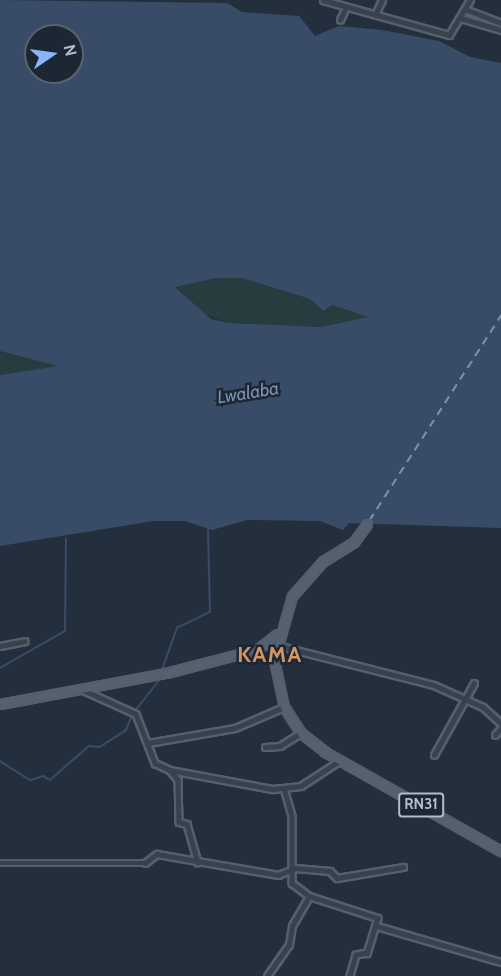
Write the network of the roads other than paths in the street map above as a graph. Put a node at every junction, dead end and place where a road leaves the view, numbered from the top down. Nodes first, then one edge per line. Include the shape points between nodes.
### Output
1 (323, 0) edge
2 (382, 0) edge
3 (470, 0) edge
4 (346, 6) junction
5 (465, 9) junction
6 (375, 15) junction
7 (462, 18) junction
8 (340, 20) dead end
9 (501, 23) edge
10 (501, 30) edge
11 (367, 524) dead end
12 (279, 632) junction
13 (25, 641) dead end
14 (276, 645) junction
15 (0, 646) edge
16 (258, 649) junction
17 (274, 660) junction
18 (474, 683) dead end
19 (78, 688) junction
20 (467, 699) junction
21 (0, 704) edge
22 (284, 707) junction
23 (501, 723) edge
24 (501, 728) edge
25 (301, 733) junction
26 (495, 735) dead end
27 (148, 743) junction
28 (265, 747) dead end
29 (434, 755) dead end
30 (339, 761) junction
31 (170, 770) junction
32 (284, 788) junction
33 (501, 851) edge
34 (198, 862) junction
35 (0, 863) edge
36 (403, 867) dead end
37 (290, 872) junction
38 (309, 896) junction
39 (377, 926) junction
40 (501, 962) edge
41 (267, 976) edge
42 (350, 976) edge

1 - 4 street
2 - 6 street
3 - 5 street
4 - 6 street
4 - 8 street
5 - 7 street
5 - 9 street
6 - 7 street via 444,35 453,34
7 - 10 street
11 - 12 main road via 354,542 334,552 300,584
12 - 14 main road
12 - 16 main road
13 - 15 street
14 - 17 main road
14 - 20 street via 433,684
16 - 17 main road
16 - 19 main road via 163,673
17 - 22 main road, RN31
18 - 20 street
19 - 21 main road
19 - 27 street via 136,714
20 - 23 street
20 - 29 street
22 - 25 main road, RN31
22 - 27 street via 241,727
24 - 26 street
25 - 28 street
25 - 30 main road, RN31
27 - 31 street via 155,762
30 - 32 street via 301,786
30 - 33 main road, RN31
31 - 32 street via 254,788
31 - 34 street via 178,780 179,822 187,824
32 - 37 street via 292,816
34 - 35 street via 157,854 145,863
34 - 37 street via 278,875
36 - 37 street via 337,878 330,871
37 - 38 street via 295,887
38 - 39 street via 377,917
38 - 41 street via 292,926 289,945
39 - 40 street
39 - 42 street via 372,926 367,954 356,955

